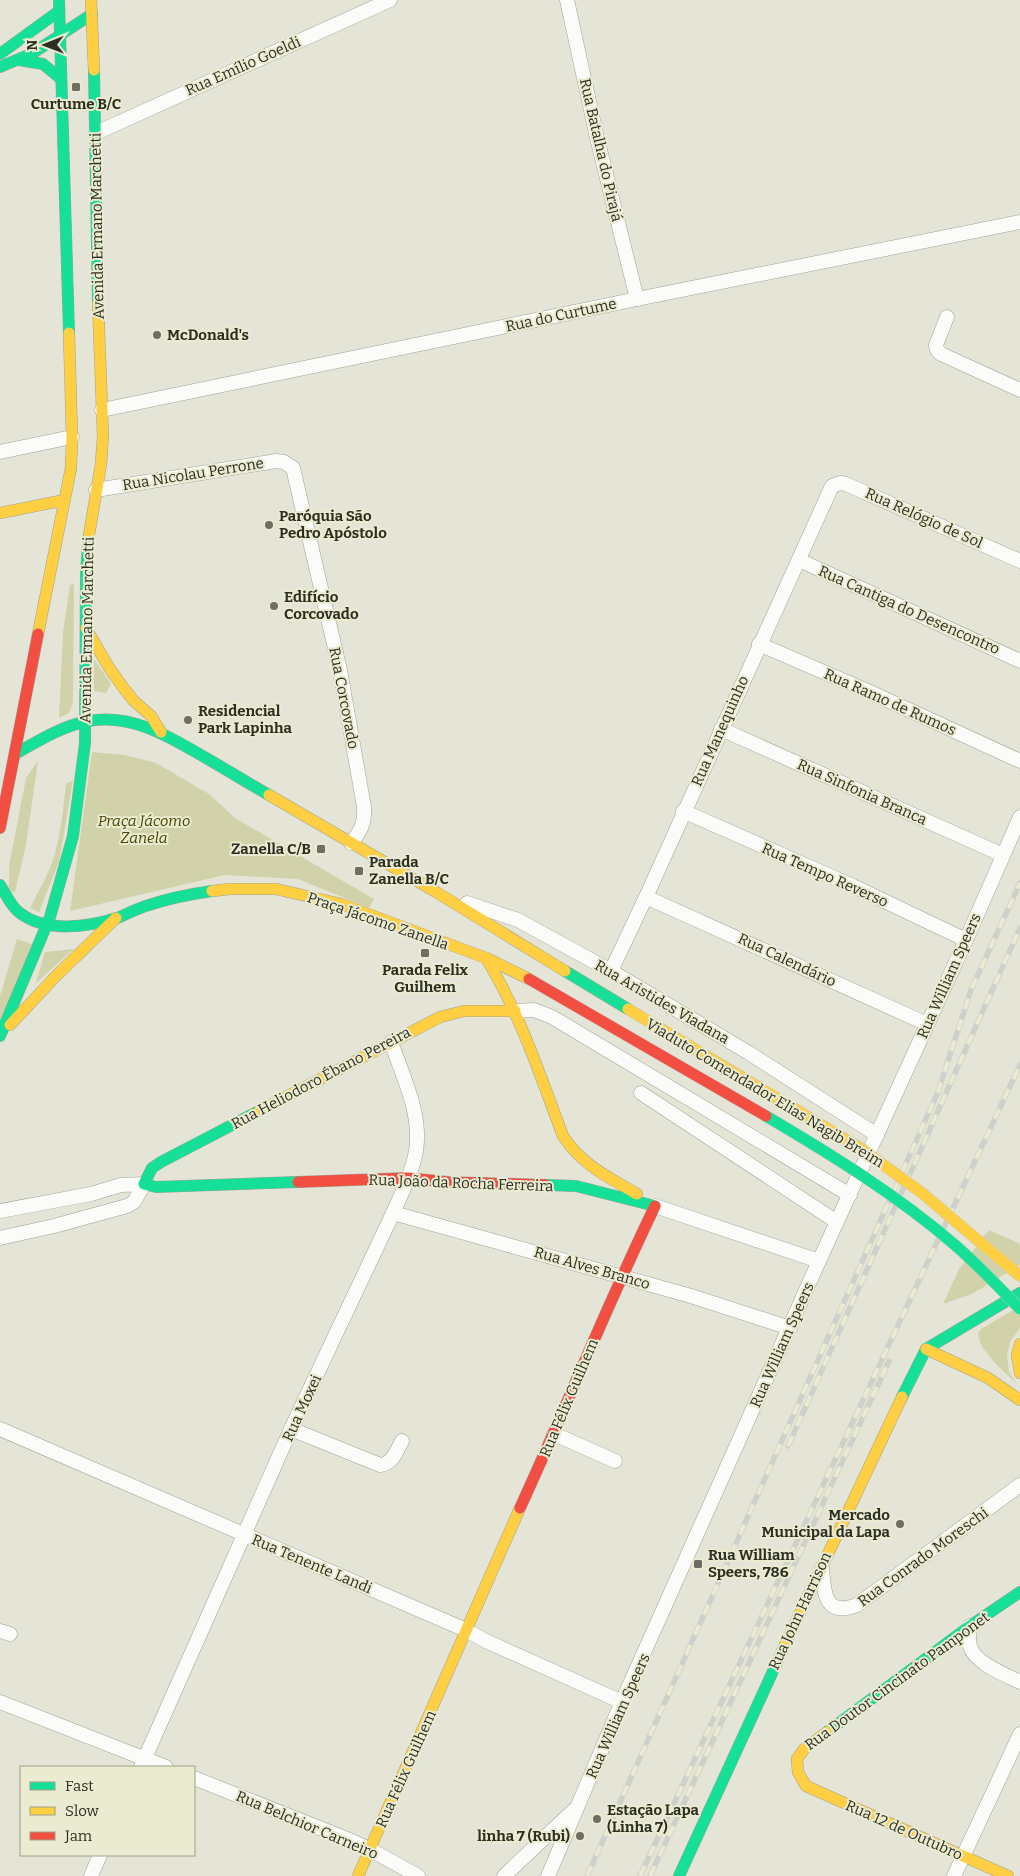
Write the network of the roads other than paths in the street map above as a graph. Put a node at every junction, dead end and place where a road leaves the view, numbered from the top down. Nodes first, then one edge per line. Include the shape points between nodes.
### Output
1 (91, 0) edge
2 (390, 0) edge
3 (567, 0) edge
4 (59, 6) edge
5 (92, 14) junction
6 (59, 36) junction
7 (0, 54) edge
8 (19, 60) junction
9 (0, 67) edge
10 (60, 79) junction
11 (96, 133) junction
12 (1020, 222) edge
13 (637, 299) junction
14 (947, 317) dead end
15 (1020, 390) edge
16 (102, 410) junction
17 (72, 437) junction
18 (0, 452) edge
19 (289, 464) joint
20 (96, 490) junction
21 (829, 490) joint
22 (65, 500) junction
23 (0, 513) edge
24 (799, 560) junction
25 (1020, 561) edge
26 (85, 625) junction
27 (759, 644) junction
28 (1020, 661) edge
29 (85, 722) junction
30 (721, 729) junction
31 (161, 732) junction
32 (15, 754) junction
33 (1020, 761) edge
34 (683, 811) junction
35 (1020, 816) edge
36 (0, 828) edge
37 (351, 843) junction
38 (1003, 855) junction
39 (0, 885) edge
40 (436, 892) junction
41 (646, 897) junction
42 (116, 918) junction
43 (46, 925) junction
44 (966, 940) junction
45 (486, 958) junction
46 (611, 971) junction
47 (529, 979) joint
48 (515, 1011) junction
49 (927, 1024) junction
50 (0, 1037) edge
51 (391, 1042) junction
52 (641, 1093) dead end
53 (876, 1135) junction
54 (408, 1178) junction
55 (144, 1184) junction
56 (850, 1194) junction
57 (655, 1206) junction
58 (0, 1211) edge
59 (394, 1213) junction
60 (837, 1222) junction
61 (0, 1238) edge
62 (819, 1261) junction
63 (621, 1276) junction
64 (1020, 1276) edge
65 (1020, 1293) edge
66 (1020, 1309) edge
67 (790, 1328) junction
68 (1020, 1344) edge
69 (926, 1349) junction
70 (1020, 1373) edge
71 (1020, 1400) edge
72 (0, 1429) edge
73 (291, 1429) junction
74 (554, 1434) junction
75 (402, 1440) dead end
76 (615, 1461) dead end
77 (1020, 1485) edge
78 (244, 1535) junction
79 (822, 1565) junction
80 (1020, 1592) edge
81 (970, 1626) junction
82 (466, 1630) junction
83 (1020, 1682) edge
84 (0, 1702) edge
85 (622, 1702) junction
86 (1020, 1734) edge
87 (143, 1763) edge
88 (160, 1766) edge
89 (195, 1778) edge
90 (801, 1781) joint
91 (578, 1806) junction
92 (371, 1850) junction
93 (100, 1856) edge
94 (962, 1856) junction
95 (90, 1876) edge
96 (358, 1876) edge
97 (418, 1876) edge
98 (504, 1876) edge
99 (548, 1876) edge
100 (679, 1876) edge
101 (954, 1876) edge
102 (1008, 1876) edge

1 - 5 main road, Avenida Ermano Marchetti
2 - 11 street, Rua Emílio Goeldi
3 - 13 street, Rua Batalha do Pirajá
4 - 6 main road, Avenida Ermano Marchetti
4 - 7 main road
5 - 6 main road
5 - 11 main road, Avenida Ermano Marchetti
6 - 8 main road
6 - 10 main road, Avenida Ermano Marchetti
8 - 9 main road
8 - 10 main road via 44,63
10 - 17 main road, Avenida Ermano Marchetti
11 - 16 main road, Avenida Ermano Marchetti
12 - 13 street, Rua do Curtume
13 - 16 street, Rua do Curtume
14 - 15 street via 937,350
16 - 20 main road, Avenida Ermano Marchetti via 102,446
17 - 18 street
17 - 22 main road, Avenida Ermano Marchetti
19 - 20 street, Rua Nicolau Perrone via 276,461
19 - 37 street, Rua Corcovado via 293,468 340,670 364,807 362,829
20 - 26 main road, Avenida Ermano Marchetti via 86,571
21 - 24 street, Rua Manequinho
21 - 25 street, Rua Relógio de Sol via 835,484 846,484
22 - 23 main road
22 - 32 main road, Avenida Ermano Marchetti
24 - 27 street, Rua Manequinho
24 - 28 street, Rua Cantiga do Desencontro
26 - 29 main road, Avenida Ermano Marchetti
26 - 31 main road via 122,686 151,716
27 - 30 street, Rua Manequinho
27 - 33 street, Rua Ramo de Rumos
29 - 31 main road via 117,721
29 - 32 main road via 52,734
29 - 43 main road, Avenida Ermano Marchetti via 73,836
30 - 34 street, Rua Manequinho
30 - 38 street, Rua Sinfonia Branca
31 - 37 main road
32 - 36 main road, Avenida Ermano Marchetti
34 - 41 street, Rua Manequinho
34 - 44 street, Rua Tempo Reverso
35 - 38 street, Rua William Speers
37 - 40 main road
38 - 44 street, Rua William Speers
39 - 43 main road via 20,913
40 - 46 street, Rua Aristides Viadana via 518,920
40 - 64 main road, Viaduto Comendador Elias Nagib Breim, bridge via 863,1150 929,1199
41 - 46 street, Rua Manequinho
41 - 49 street, Rua Calendário
42 - 43 main road, Praça Jácomo Zanella via 62,927
42 - 45 main road, Praça Jácomo Zanella via 147,905 188,894 230,889 276,889 341,904
42 - 50 main road
43 - 50 main road, Avenida Ermano Marchetti
44 - 49 street, Rua William Speers
45 - 47 main road, Praça Jácomo Zanella
45 - 48 main road
46 - 53 street, Rua Aristides Viadana via 749,1053
47 - 66 main road, Viaduto Comendador Elias Nagib Breim, bridge via 801,1136 867,1179 913,1211 979,1266
48 - 51 main road, Rua Heliodoro Ébano Pereira via 450,1014 423,1024
48 - 56 street via 534,1010 552,1017
48 - 57 main road via 562,1136 570,1149 585,1164
49 - 53 street, Rua William Speers
51 - 54 street, Rua Moxei via 417,1126 416,1152
51 - 55 main road, Rua Heliodoro Ébano Pereira via 161,1162 152,1168
52 - 60 street
53 - 56 street, Rua William Speers
54 - 55 main road, Rua João da Rocha Ferreira via 156,1187
54 - 57 main road, Rua João da Rocha Ferreira via 576,1186
54 - 59 street, Rua Moxei
55 - 58 street via 122,1185
55 - 61 street, Rua Heliodoro Ébano Pereira via 134,1202 127,1206
56 - 60 street, Rua William Speers
57 - 62 street
57 - 63 main road, Rua Félix Guilhem
59 - 63 street, Rua Alves Branco
59 - 73 street, Rua Moxei
60 - 62 street, Rua William Speers
62 - 67 street, Rua William Speers
63 - 67 street, Rua Alves Branco
63 - 74 main road, Rua Félix Guilhem
65 - 69 main road
67 - 85 street, Rua William Speers
68 - 70 main road via 1017,1355
69 - 71 main road via 988,1378
69 - 79 main road, Rua John Harrison
72 - 78 street, Rua Tenente Landi
73 - 75 street via 380,1465 391,1460
73 - 78 street, Rua Moxei
74 - 76 street
74 - 82 main road, Rua Félix Guilhem
77 - 79 street, Rua Conrado Moreschi via 857,1605 841,1608 829,1602 824,1594
78 - 82 street, Rua Tenente Landi
78 - 87 street, Rua Moxei
79 - 100 main road, Rua John Harrison
80 - 81 main road, Rua Doutor Cincinato Pamponet
81 - 83 street via 972,1652 991,1668
81 - 90 main road, Rua Doutor Cincinato Pamponet via 798,1755 796,1767
82 - 85 street, Rua Tenente Landi
82 - 92 main road, Rua Félix Guilhem
84 - 87 street
85 - 91 street, Rua William Speers
86 - 94 street
87 - 88 street
89 - 92 street, Rua Belchior Carneiro
90 - 94 main road, Rua 12 de Outubro
91 - 98 street
91 - 99 street, Rua William Speers
92 - 96 main road, Rua Félix Guilhem
92 - 97 street, Rua Belchior Carneiro
93 - 95 street
94 - 101 street
94 - 102 main road, Rua 12 de Outubro

